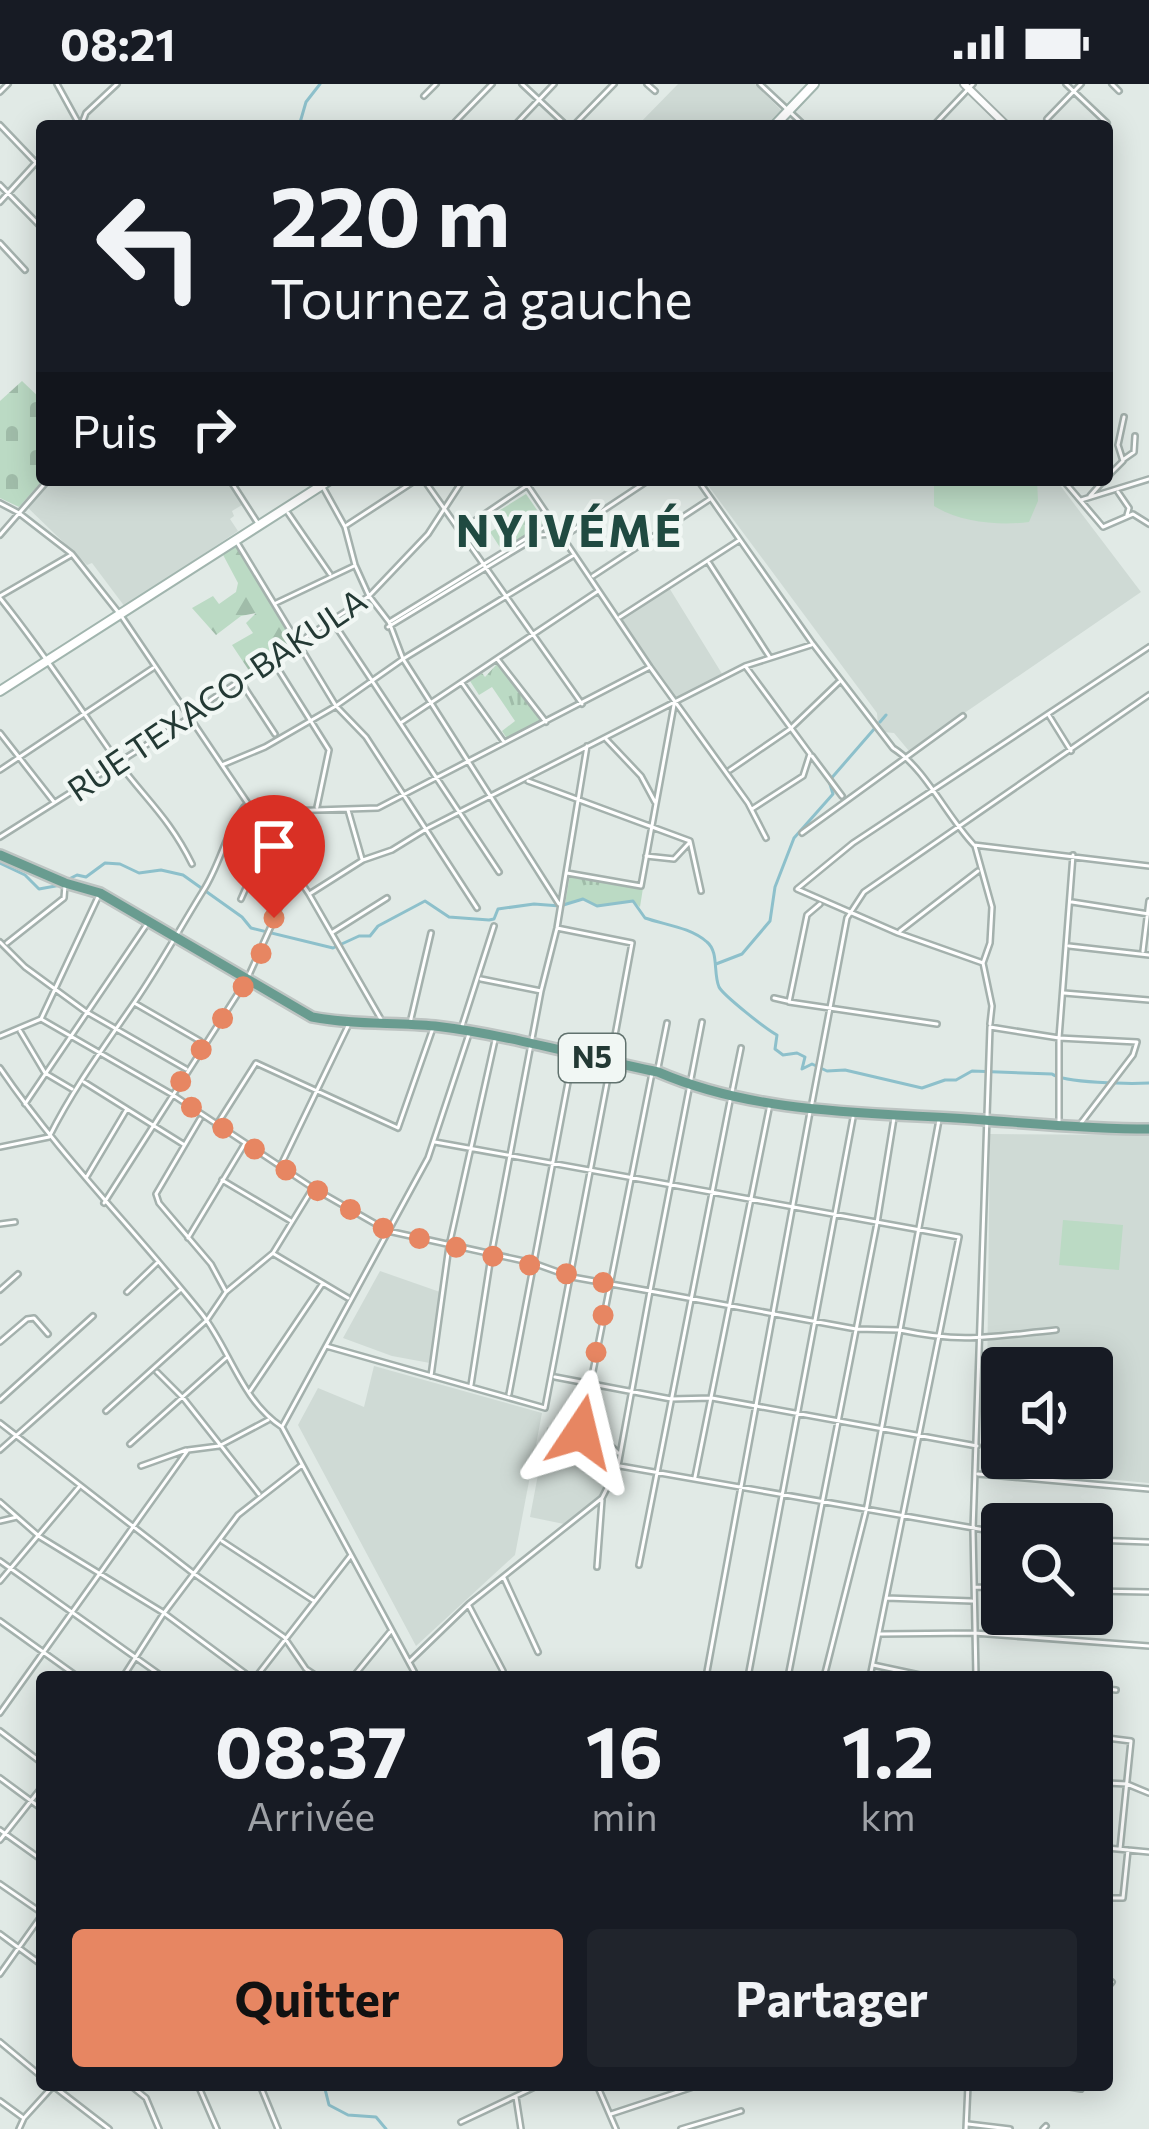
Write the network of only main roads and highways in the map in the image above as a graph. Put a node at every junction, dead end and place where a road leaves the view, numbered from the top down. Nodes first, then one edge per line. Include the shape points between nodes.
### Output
1 (814, 84) edge
2 (780, 120) edge
3 (317, 486) edge
4 (0, 691) edge
5 (0, 855) edge
6 (1149, 1130) edge

1 - 2 main road
3 - 4 main road
5 - 6 main road, N5 / N5 via 100,893 312,1017 465,1031 810,1111

